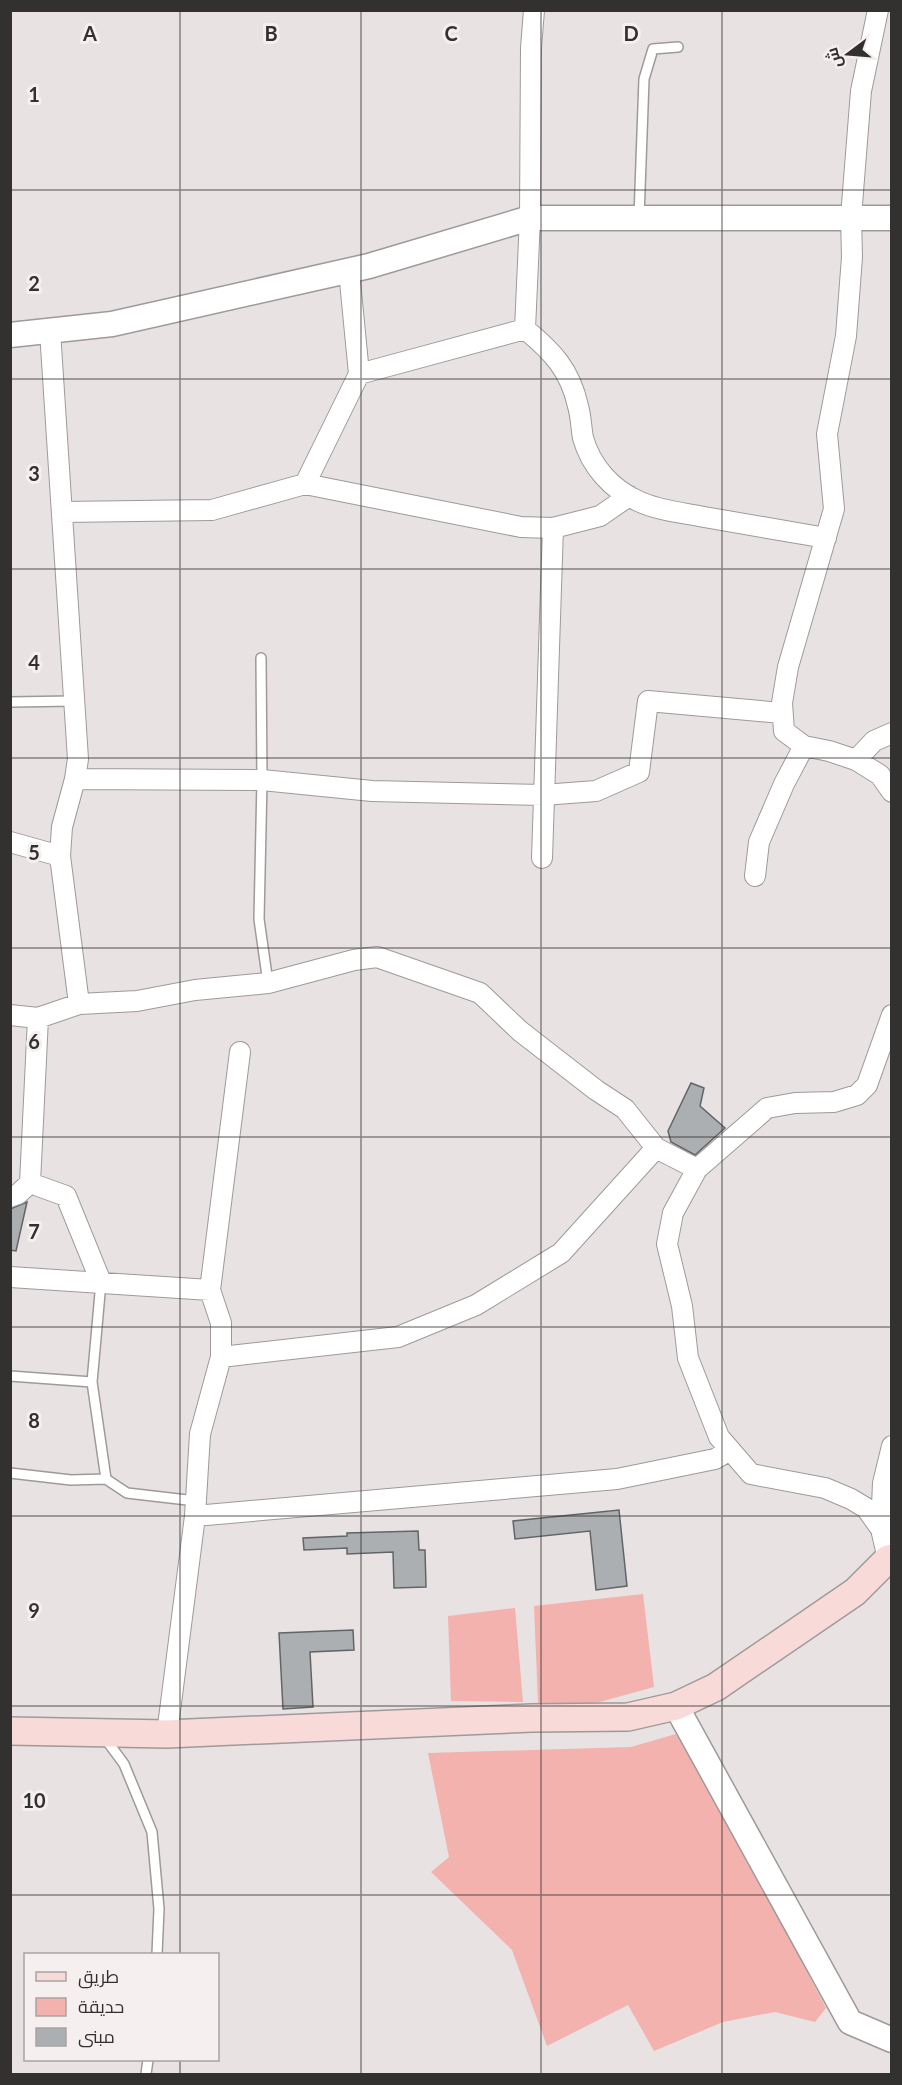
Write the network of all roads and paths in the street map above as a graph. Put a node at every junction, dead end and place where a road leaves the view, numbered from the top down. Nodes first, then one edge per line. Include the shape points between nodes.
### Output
1 (534, 10) edge
2 (878, 10) edge
3 (678, 47) dead end
4 (639, 217) junction
5 (851, 217) junction
6 (530, 218) junction
7 (891, 218) edge
8 (349, 271) junction
9 (525, 329) junction
10 (50, 331) junction
11 (10, 335) edge
12 (359, 374) junction
13 (304, 484) junction
14 (629, 496) junction
15 (63, 512) junction
16 (553, 528) junction
17 (826, 538) junction
18 (261, 658) dead end
19 (75, 701) junction
20 (10, 702) edge
21 (783, 713) junction
22 (891, 733) edge
23 (804, 746) junction
24 (856, 760) junction
25 (75, 779) junction
26 (262, 780) junction
27 (891, 792) edge
28 (543, 795) junction
29 (10, 842) edge
30 (60, 856) junction
31 (542, 858) dead end
32 (754, 876) dead end
33 (268, 983) junction
34 (79, 1004) junction
35 (10, 1015) edge
36 (891, 1015) edge
37 (38, 1018) junction
38 (240, 1052) dead end
39 (656, 1148) junction
40 (697, 1169) junction
41 (30, 1184) junction
42 (10, 1197) edge
43 (10, 1276) edge
44 (101, 1282) junction
45 (210, 1290) junction
46 (221, 1357) junction
47 (10, 1376) edge
48 (92, 1382) junction
49 (891, 1446) edge
50 (730, 1450) junction
51 (10, 1473) edge
52 (106, 1479) junction
53 (195, 1509) junction
54 (881, 1529) junction
55 (890, 1559) edge
56 (676, 1706) junction
57 (10, 1731) edge
58 (100, 1733) junction
59 (167, 1734) junction
60 (157, 1953) edge
61 (891, 2040) edge

1 - 6 street
2 - 5 street via 861,91
3 - 4 lane via 653,49 644,79
4 - 5 street
4 - 6 street
5 - 7 street
5 - 17 street via 846,336 828,434 834,509
6 - 8 street
6 - 9 street
8 - 10 street via 112,324
8 - 12 street
9 - 12 street
9 - 14 street via 544,345 572,383 583,438 594,465 612,485
10 - 11 street
10 - 15 street
12 - 13 street
13 - 15 street via 212,510
13 - 16 street via 522,527
14 - 16 street via 600,516
14 - 17 street via 677,512
15 - 19 street
16 - 28 street
17 - 21 street via 788,667
18 - 26 lane
19 - 20 lane
19 - 25 street
21 - 23 street via 784,731
21 - 28 street via 648,701 639,772 596,791
22 - 24 street via 874,741
23 - 24 street
23 - 32 street via 759,842
24 - 27 street via 880,776
25 - 26 street
25 - 30 street via 62,827
26 - 28 street via 372,791
26 - 33 lane via 259,919
28 - 31 street
29 - 30 street
30 - 34 street
33 - 34 street via 195,990 138,1001
33 - 39 street via 377,957 480,993 520,1031 625,1109
34 - 37 street
35 - 37 street
36 - 40 street via 867,1084 857,1095 834,1102 767,1108
37 - 41 street
38 - 45 street
39 - 40 street
39 - 46 street via 561,1254 476,1305 398,1337
40 - 50 street via 673,1213 667,1244 682,1306 688,1358 719,1437
41 - 42 street
41 - 44 street via 66,1196
43 - 44 street
44 - 45 street
44 - 48 lane
45 - 46 street via 221,1323
46 - 53 street via 200,1434
47 - 48 lane
48 - 52 lane
49 - 54 street via 883,1483
50 - 53 street via 715,1459 617,1479
50 - 54 street via 751,1474 825,1488 851,1498 866,1508
51 - 52 lane via 71,1480
52 - 53 lane via 127,1492
53 - 59 street
54 - 55 street
55 - 56 main road via 855,1592 716,1687
56 - 59 main road via 628,1717
56 - 61 street via 850,2022
57 - 58 main road
58 - 59 main road
58 - 60 lane via 124,1764 152,1832 159,1909

